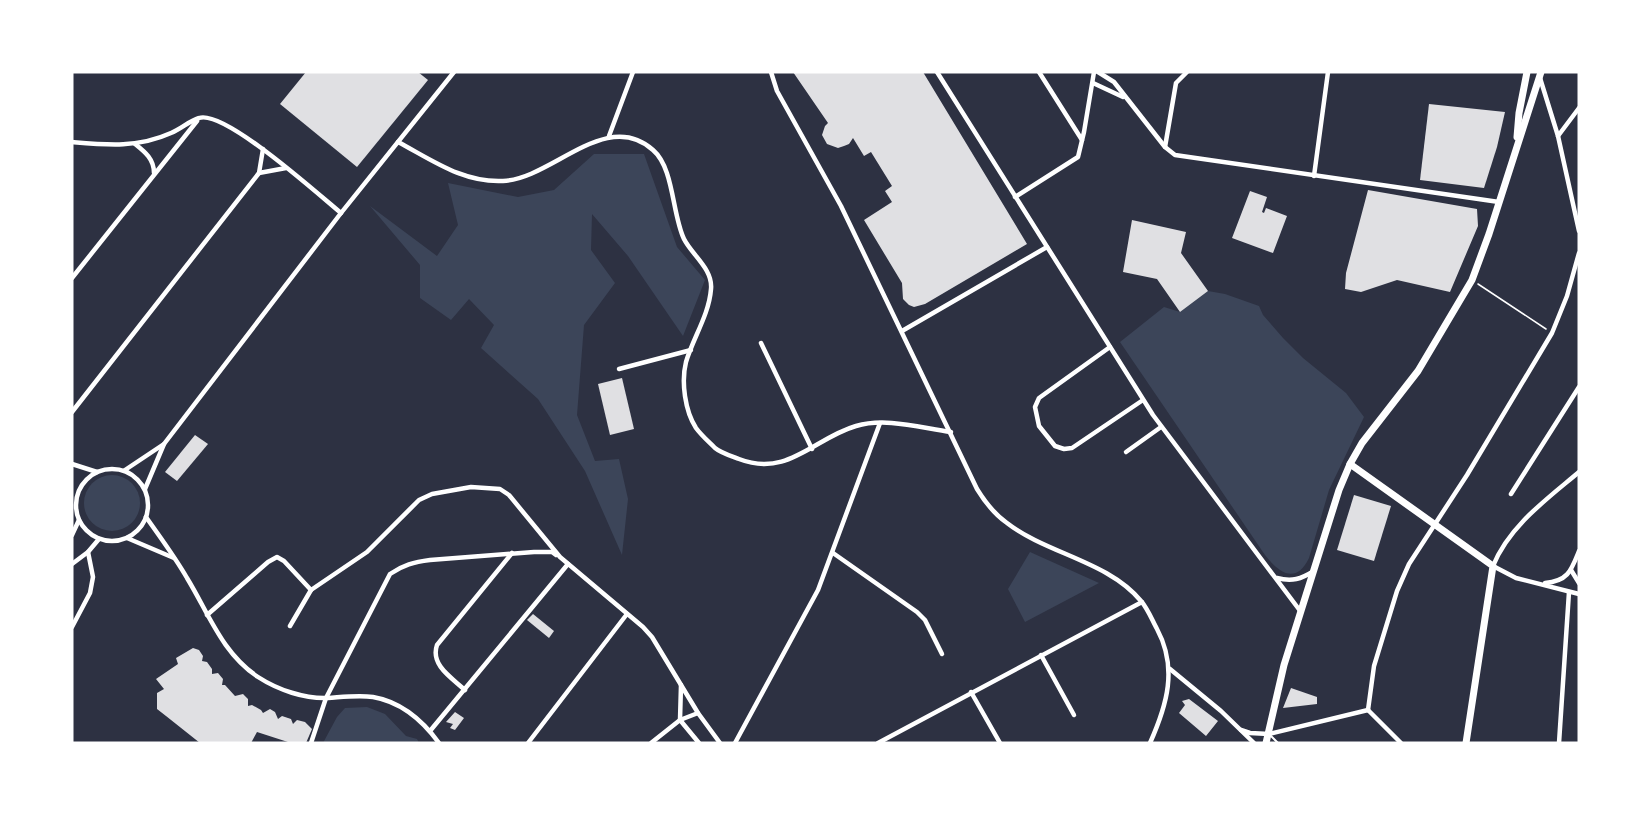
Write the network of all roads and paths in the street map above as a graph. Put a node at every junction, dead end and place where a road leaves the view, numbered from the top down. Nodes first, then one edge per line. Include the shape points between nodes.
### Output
1 (454, 72) edge
2 (633, 72) edge
3 (771, 72) edge
4 (936, 72) edge
5 (1039, 72) edge
6 (1096, 72) edge
7 (1187, 72) edge
8 (1328, 72) edge
9 (1527, 72) edge
10 (1540, 74) edge
11 (1093, 83) junction
12 (1125, 98) junction
13 (1579, 108) edge
14 (200, 117) junction
15 (609, 136) junction
16 (1558, 136) junction
17 (1082, 140) junction
18 (72, 142) edge
19 (399, 142) junction
20 (135, 144) junction
21 (1516, 146) junction
22 (1165, 147) junction
23 (262, 149) junction
24 (286, 168) junction
25 (259, 172) junction
26 (153, 176) junction
27 (1314, 176) junction
28 (1015, 197) junction
29 (1499, 202) junction
30 (341, 213) junction
31 (1579, 229) edge
32 (1047, 247) junction
33 (1579, 253) edge
34 (72, 278) edge
35 (1472, 280) junction
36 (902, 331) junction
37 (1552, 333) junction
38 (761, 343) dead end
39 (1110, 347) junction
40 (691, 350) junction
41 (619, 369) dead end
42 (1579, 387) edge
43 (1143, 400) junction
44 (72, 412) edge
45 (880, 423) junction
46 (1161, 427) junction
47 (951, 432) junction
48 (164, 444) junction
49 (812, 449) junction
50 (1126, 452) dead end
51 (72, 464) edge
52 (1350, 464) junction
53 (125, 470) junction
54 (97, 472) junction
55 (1579, 472) edge
56 (145, 489) junction
57 (72, 494) edge
58 (1511, 494) dead end
59 (76, 501) junction
60 (146, 517) junction
61 (79, 520) junction
62 (1434, 524) junction
63 (72, 535) edge
64 (127, 538) junction
65 (99, 539) junction
66 (1579, 551) edge
67 (88, 552) junction
68 (512, 553) junction
69 (833, 553) junction
70 (560, 556) junction
71 (175, 559) junction
72 (72, 564) edge
73 (568, 564) junction
74 (1493, 566) junction
75 (1571, 570) junction
76 (1314, 571) junction
77 (1277, 578) junction
78 (1579, 583) edge
79 (1542, 584) junction
80 (312, 590) junction
81 (1569, 592) junction
82 (1579, 594) edge
83 (1142, 602) junction
84 (1301, 612) junction
85 (627, 614) junction
86 (207, 615) junction
87 (290, 626) dead end
88 (72, 627) edge
89 (942, 654) dead end
90 (1041, 655) junction
91 (1170, 669) junction
92 (681, 685) junction
93 (465, 690) junction
94 (971, 692) junction
95 (326, 698) junction
96 (1368, 710) junction
97 (698, 713) junction
98 (1074, 715) dead end
99 (680, 720) junction
100 (1241, 730) junction
101 (430, 731) junction
102 (1269, 734) junction
103 (311, 743) edge
104 (439, 743) edge
105 (528, 743) edge
106 (651, 743) edge
107 (699, 743) edge
108 (720, 743) edge
109 (735, 743) edge
110 (878, 743) edge
111 (1000, 743) edge
112 (1150, 743) edge
113 (1254, 743) edge
114 (1266, 743) edge
115 (1278, 743) edge
116 (1401, 743) edge
117 (1466, 743) edge
118 (1559, 743) edge

1 - 19 street
2 - 15 street
3 - 36 street via 777,91 841,206
4 - 28 street
5 - 17 street
6 - 11 street
6 - 12 street via 1114,82
7 - 22 street via 1176,83
8 - 27 street
9 - 21 main road
10 - 16 street
10 - 21 main road
11 - 12 street
11 - 17 street
12 - 22 street
13 - 16 street
14 - 20 street via 171,133
14 - 23 street via 219,120
14 - 26 street
15 - 19 street via 533,174 505,181 459,175
15 - 40 street via 632,139 654,150 667,175 684,238 706,270 711,286 709,303
16 - 31 street
17 - 28 street via 1078,156
18 - 20 street
19 - 30 street
20 - 26 street via 152,162
21 - 29 main road
22 - 27 street via 1184,158
23 - 24 street
23 - 25 street
24 - 25 street
24 - 30 street
25 - 44 street
26 - 34 street
27 - 29 street
28 - 32 street
29 - 35 main road
30 - 48 street
32 - 36 street
32 - 39 street
33 - 37 street
35 - 37 path
35 - 52 main road via 1431,352
36 - 47 street
37 - 62 street
38 - 49 street
39 - 43 street
39 - 43 street via 1039,398 1035,407 1039,426 1055,446 1064,450
40 - 41 street
40 - 49 street via 683,381 687,403 696,429 717,450 764,466
42 - 58 street
43 - 46 street
45 - 47 street
45 - 49 street via 857,426
45 - 69 street
46 - 50 street
46 - 77 street
47 - 83 street via 976,489 1007,524 1092,566 1126,586
48 - 53 street
48 - 56 street
51 - 54 street
52 - 62 main road
52 - 76 main road
53 - 54 street
53 - 56 street
54 - 59 street via 82,484
55 - 74 street via 1528,516
56 - 60 street
57 - 59 street
59 - 61 street
60 - 64 street via 142,526
60 - 71 street
61 - 63 street
61 - 65 street
62 - 74 main road
62 - 96 street via 1397,591 1374,666
64 - 65 street
64 - 71 street
65 - 67 street
66 - 75 street
67 - 72 street
67 - 88 street via 93,577 90,593
68 - 70 street via 552,552
68 - 93 street via 437,645 440,667
68 - 95 street via 413,562 390,574
69 - 89 street via 917,612
69 - 109 street via 818,590
70 - 73 street
70 - 80 street via 509,495 500,489 471,487 419,500 368,552
71 - 86 street
73 - 85 street
73 - 93 street
74 - 79 street via 1516,578
74 - 117 main road
75 - 78 street
75 - 79 street via 1559,581
76 - 77 street via 1296,580
76 - 84 main road
77 - 84 street
79 - 81 street
80 - 86 street via 280,558 272,558
80 - 87 street
81 - 82 street
81 - 118 street
83 - 90 street
83 - 91 street via 1161,637
84 - 102 main road
85 - 92 street via 652,637
85 - 105 street
86 - 95 street via 238,662 260,678 286,691
90 - 94 street
90 - 98 street
91 - 100 street
91 - 112 street via 1160,721
92 - 97 street
92 - 99 street
93 - 101 street
94 - 110 street
94 - 111 street
95 - 101 street via 374,697 417,717
95 - 103 street
96 - 102 street
96 - 116 street
97 - 99 street
97 - 108 street
99 - 106 street
99 - 107 street
100 - 102 street
100 - 113 street
101 - 104 street
102 - 114 main road
102 - 115 lane

